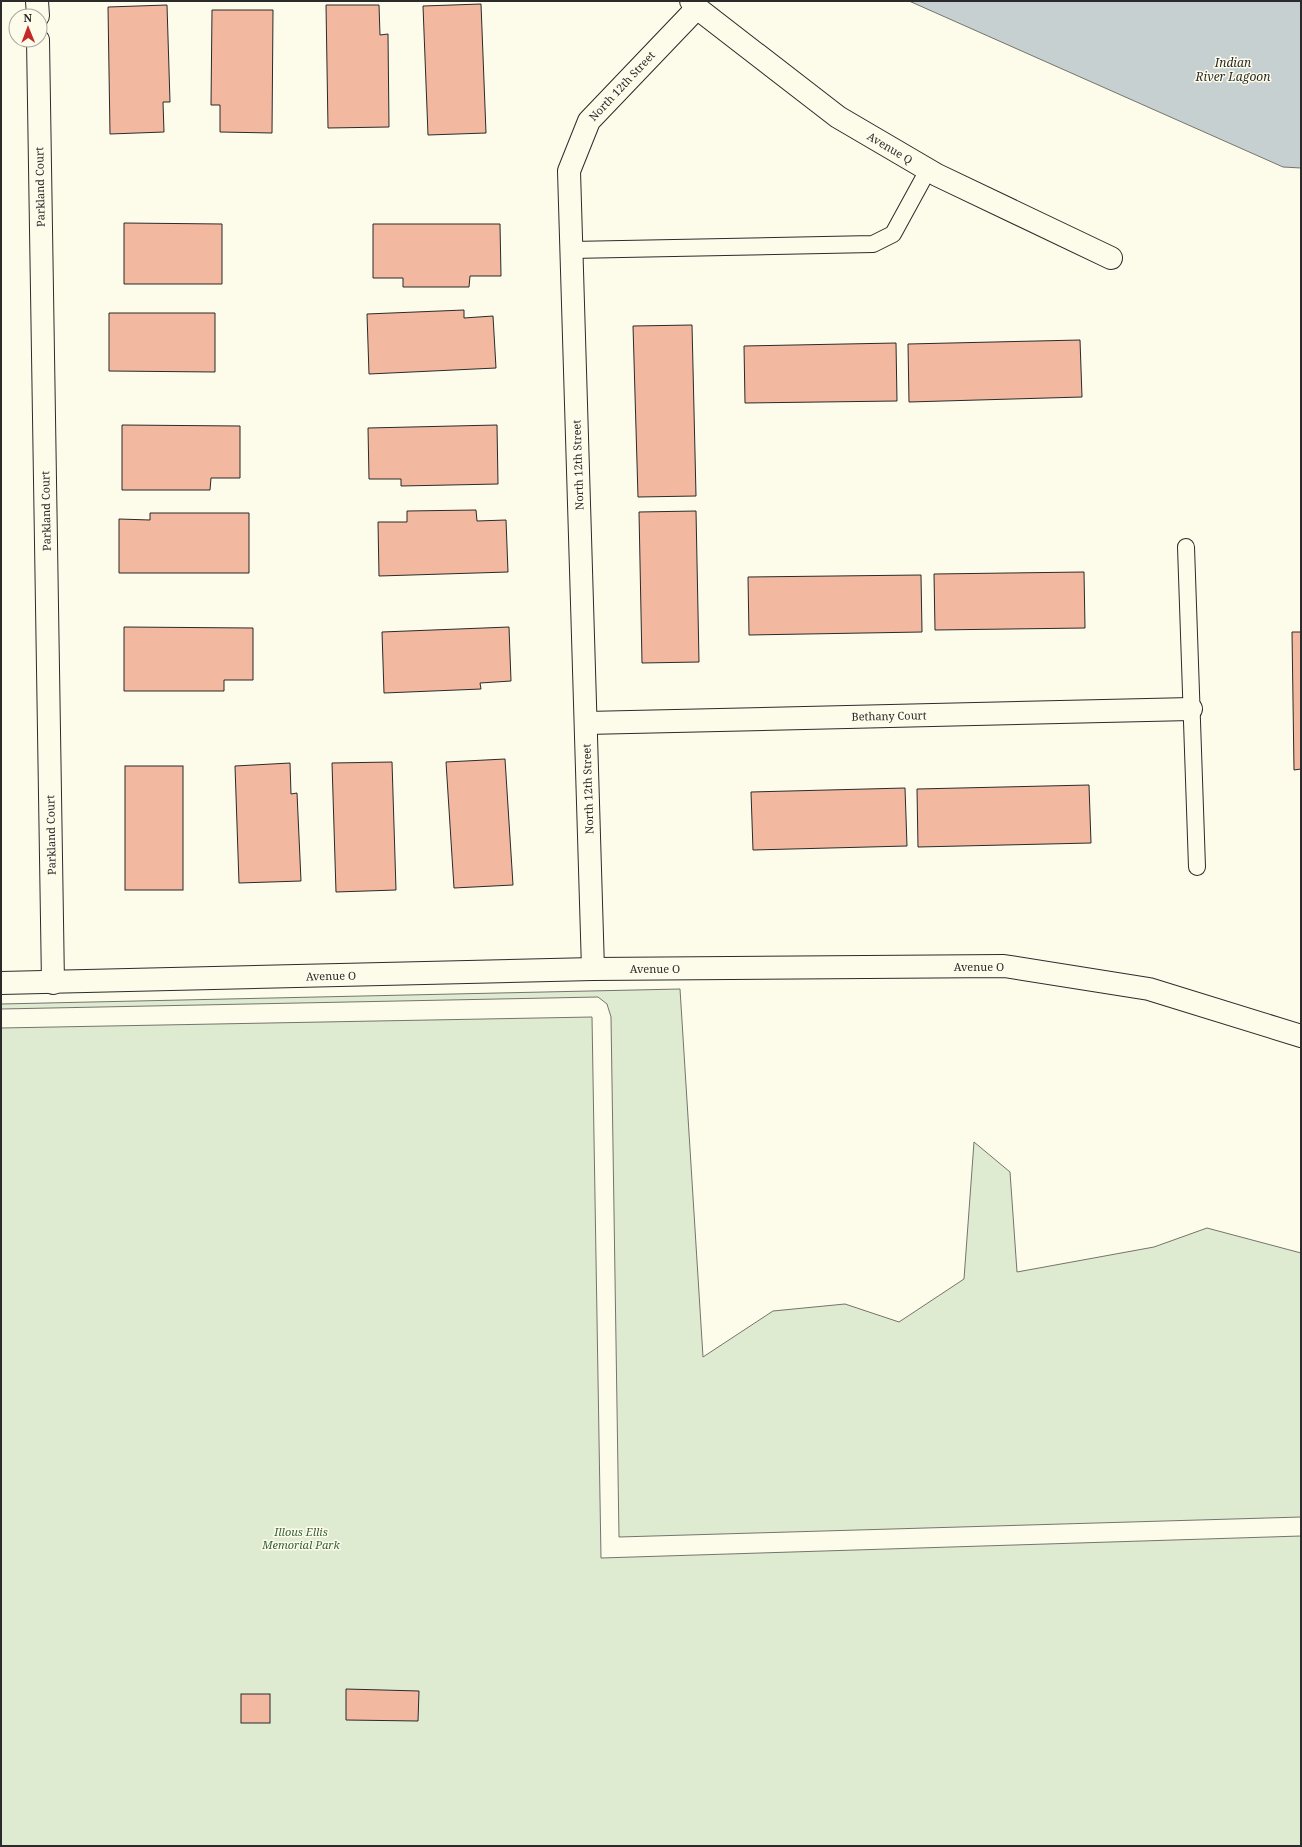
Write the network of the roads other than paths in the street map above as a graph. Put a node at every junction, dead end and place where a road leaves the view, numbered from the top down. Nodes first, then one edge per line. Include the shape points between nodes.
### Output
1 (694, 4) edge
2 (38, 48) edge
3 (928, 170) junction
4 (571, 250) junction
5 (1111, 258) dead end
6 (1186, 547) dead end
7 (1191, 709) junction
8 (586, 723) junction
9 (1197, 867) dead end
10 (593, 969) junction
11 (1, 983) edge
12 (53, 983) junction
13 (1301, 1036) edge

1 - 3 street, Avenue Q via 838,117
1 - 4 street, North 12th Street via 589,121 568,171
2 - 12 street, Parkland Court
3 - 4 lane via 893,234 873,244
3 - 5 street, Avenue Q
4 - 8 street, North 12th Street
6 - 7 lane
7 - 8 street, Bethany Court
7 - 9 lane
8 - 10 street, North 12th Street
10 - 12 street, Avenue O
10 - 13 street, Avenue O via 1004,966 1149,989
11 - 12 street, Avenue O

